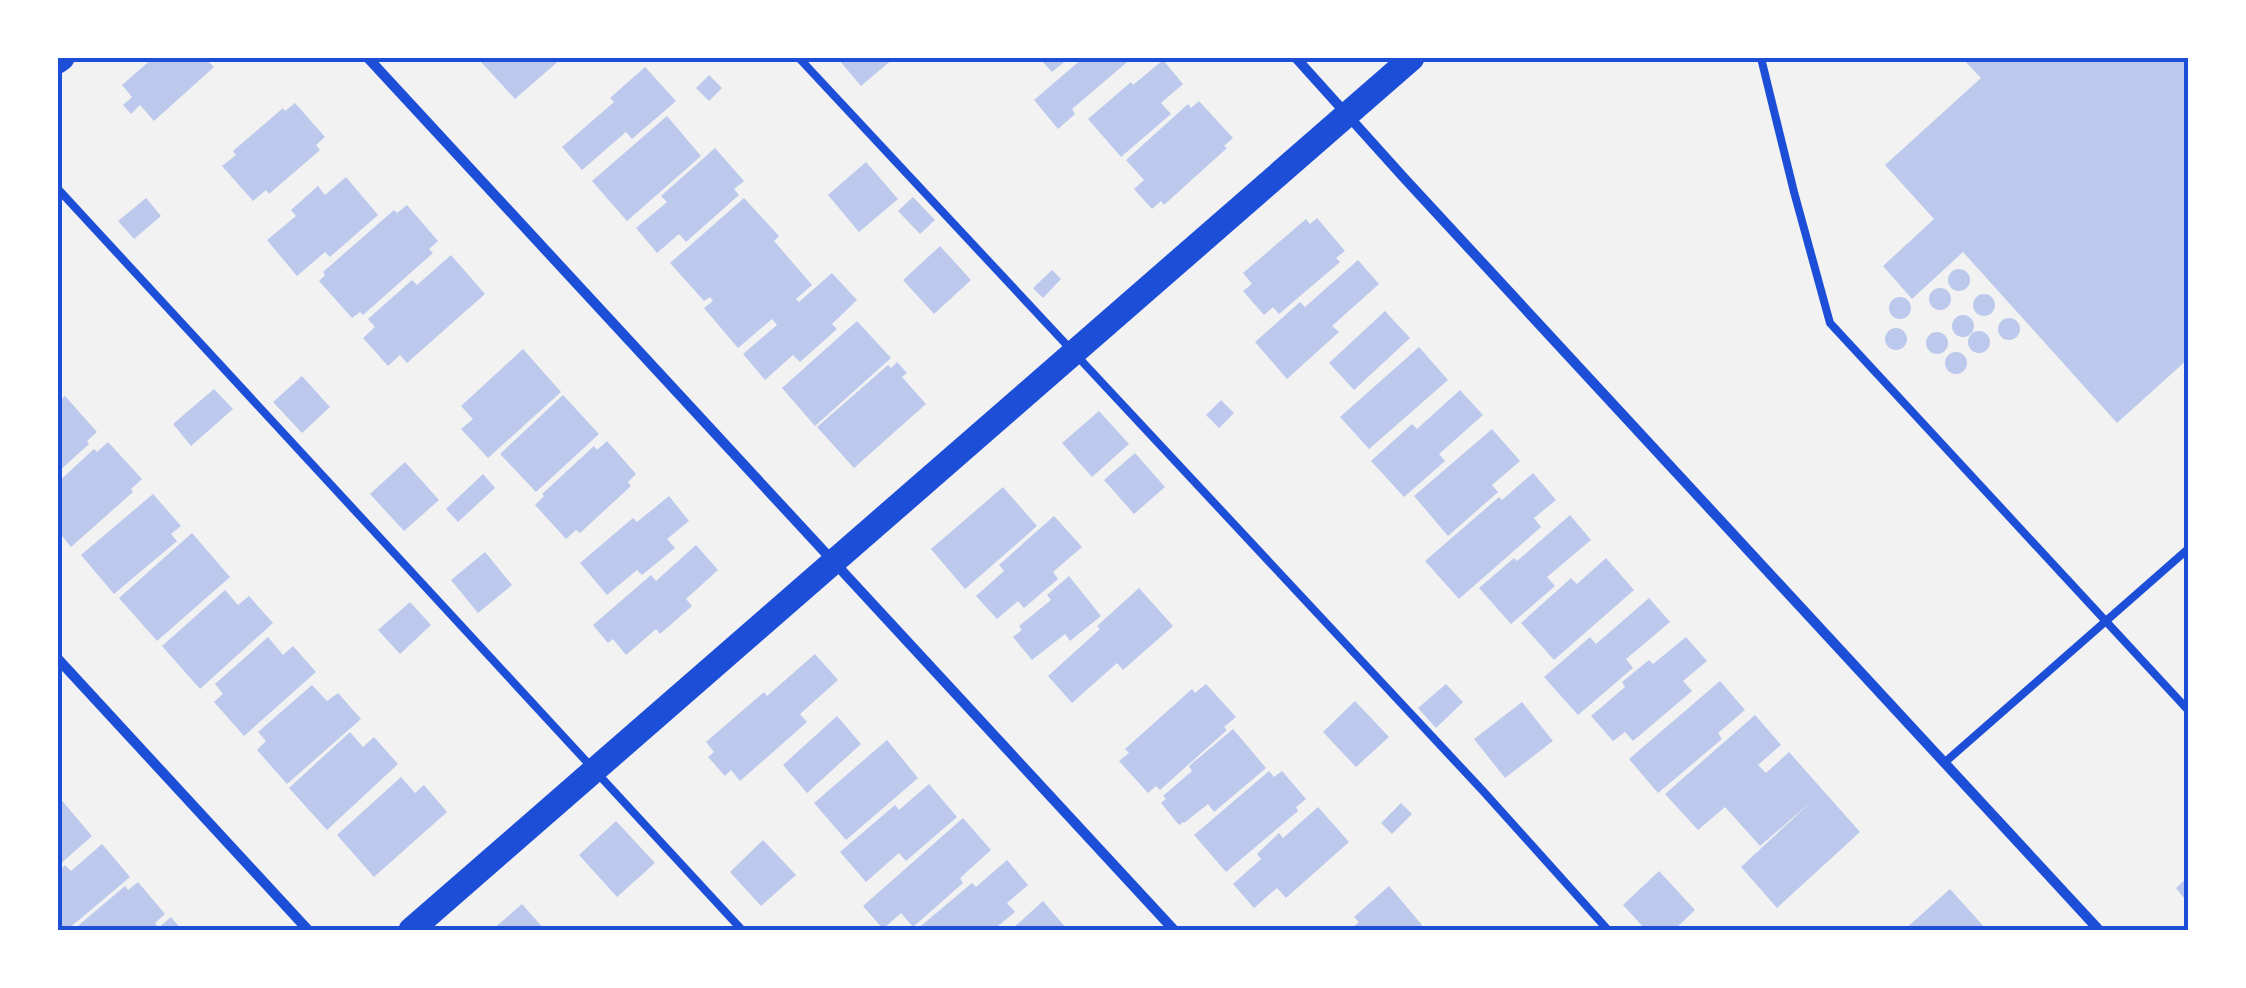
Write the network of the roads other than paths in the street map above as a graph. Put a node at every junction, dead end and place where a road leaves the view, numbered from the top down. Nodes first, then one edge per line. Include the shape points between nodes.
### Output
1 (368, 58) edge
2 (799, 58) edge
3 (1296, 58) edge
4 (1412, 58) edge
5 (1760, 58) edge
6 (1348, 114) junction
7 (58, 189) edge
8 (1074, 354) junction
9 (2188, 549) edge
10 (835, 562) junction
11 (2105, 622) junction
12 (58, 659) edge
13 (2188, 710) edge
14 (1944, 763) junction
15 (594, 770) junction
16 (308, 930) edge
17 (411, 930) edge
18 (742, 930) edge
19 (1174, 930) edge
20 (1608, 930) edge
21 (2098, 930) edge

1 - 10 street
2 - 8 lane
3 - 6 street
4 - 6 main road
5 - 11 lane via 1830,323
6 - 8 main road
6 - 14 street
7 - 15 lane
8 - 10 main road
8 - 20 lane
9 - 11 lane
10 - 15 main road
10 - 19 street
11 - 13 lane
11 - 14 lane
12 - 16 street
14 - 21 street
15 - 17 main road
15 - 18 lane

